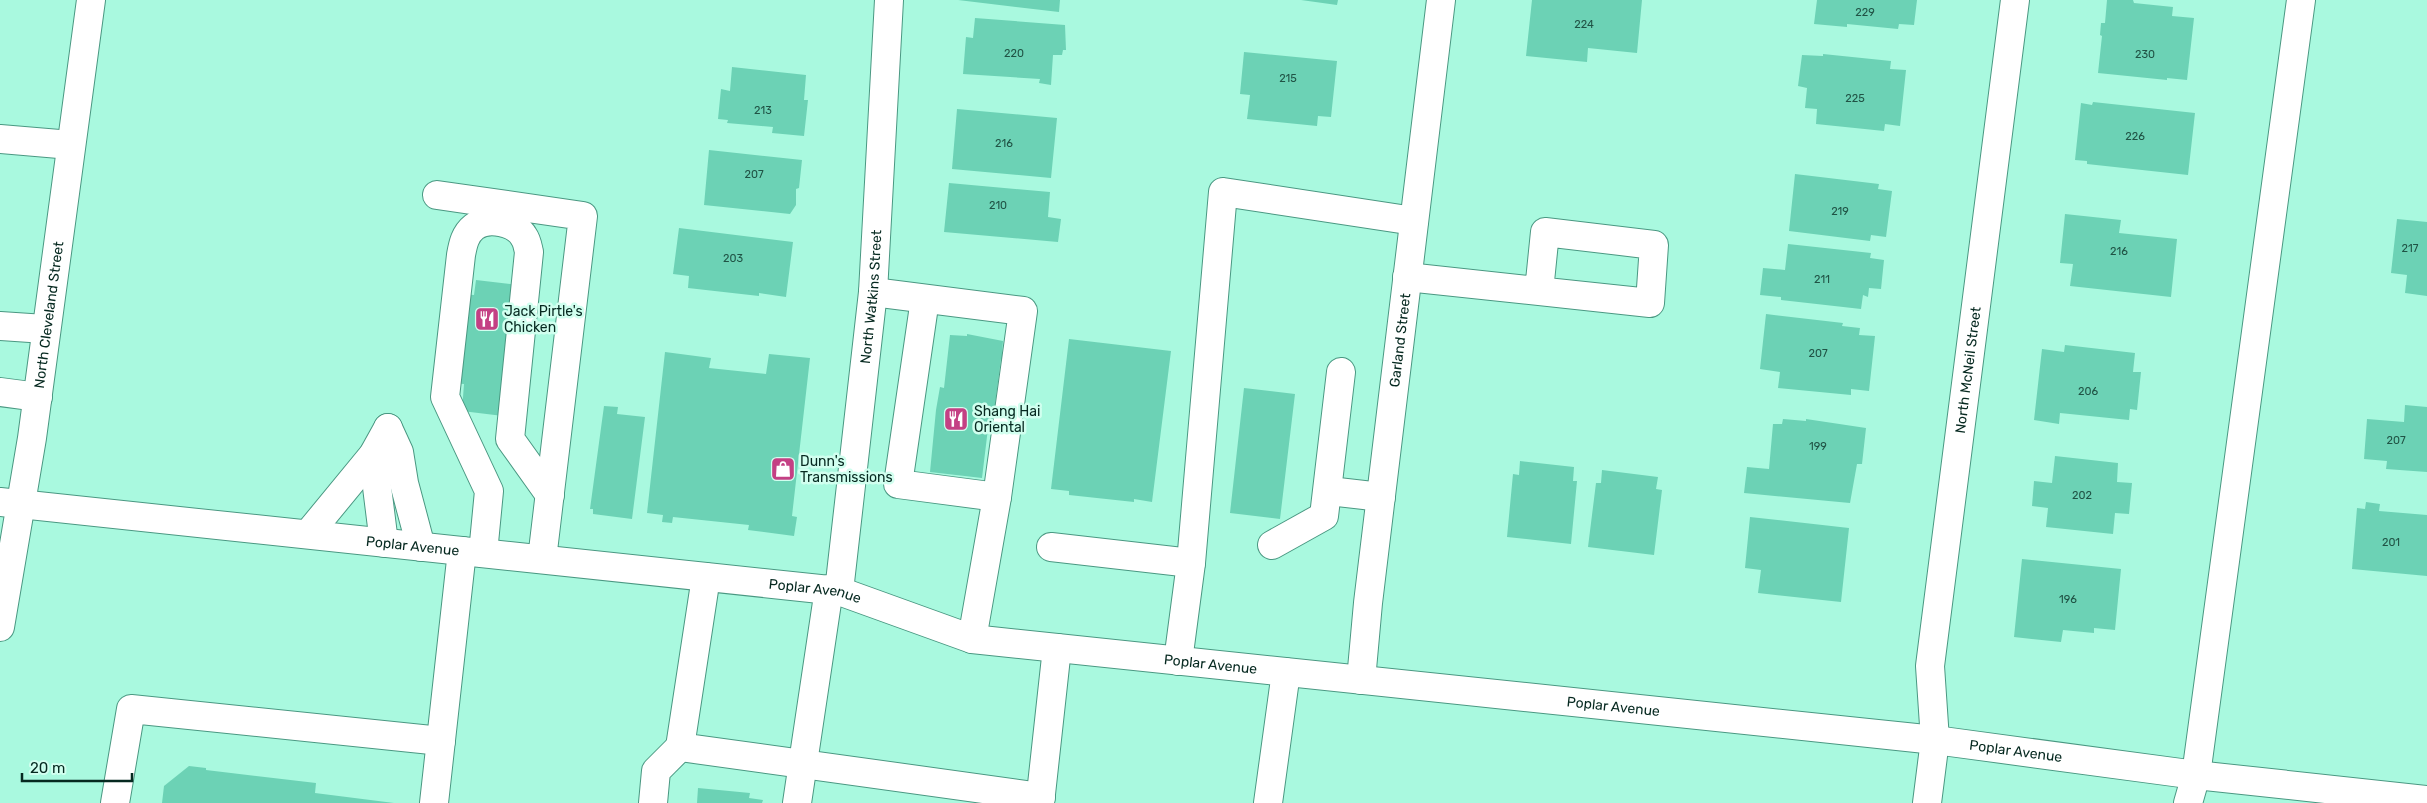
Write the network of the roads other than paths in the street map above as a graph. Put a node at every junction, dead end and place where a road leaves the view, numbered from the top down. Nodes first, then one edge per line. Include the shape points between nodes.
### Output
1 (91, 0) edge
2 (889, 0) edge
3 (1441, 0) edge
4 (2015, 0) edge
5 (2301, 0) edge
6 (0, 139) edge
7 (72, 146) junction
8 (436, 196) dead end
9 (1414, 221) junction
10 (1407, 277) junction
11 (1539, 291) dead end
12 (873, 292) junction
13 (925, 299) junction
14 (0, 326) edge
15 (45, 329) junction
16 (1341, 372) dead end
17 (0, 392) edge
18 (38, 397) junction
19 (373, 455) junction
20 (1328, 491) junction
21 (550, 496) junction
22 (997, 497) junction
23 (1381, 497) junction
24 (10, 502) edge
25 (308, 534) junction
26 (384, 543) junction
27 (1272, 546) dead end
28 (421, 547) junction
29 (1050, 547) dead end
30 (472, 552) junction
31 (542, 559) junction
32 (1191, 563) junction
33 (706, 576) junction
34 (834, 590) junction
35 (0, 627) edge
36 (972, 639) junction
37 (1057, 648) junction
38 (1178, 661) junction
39 (1286, 672) junction
40 (1360, 680) junction
41 (1935, 740) junction
42 (441, 741) junction
43 (680, 747) junction
44 (801, 764) junction
45 (2196, 775) junction
46 (1041, 800) edge
47 (2427, 800) edge
48 (795, 801) edge
49 (115, 803) edge
50 (434, 803) edge
51 (653, 803) edge
52 (1268, 803) edge
53 (1927, 803) edge
54 (2188, 803) edge

1 - 7 main road, North Cleveland Street
2 - 12 main road, North Watkins Street
3 - 9 main road, Garland Street
4 - 41 main road, North McNeil Street via 1930,666
5 - 45 main road
6 - 7 main road
7 - 15 main road, North Cleveland Street
8 - 21 main road via 583,216
9 - 10 main road, Garland Street
9 - 32 main road via 1223,192
10 - 11 main road
10 - 23 main road, Garland Street
12 - 13 main road
12 - 34 main road, North Watkins Street
13 - 22 main road via 1022,311
13 - 22 main road via 898,484
14 - 15 main road
15 - 18 main road, North Cleveland Street
16 - 20 main road
17 - 18 main road
18 - 24 main road, North Cleveland Street
19 - 25 main road
19 - 26 main road
19 - 28 main road via 388,428 399,452
20 - 23 main road
20 - 27 main road via 1324,516
21 - 30 main road via 510,439 529,252 524,236 512,226 487,222 475,226 466,237 461,255 445,397 489,491
21 - 31 main road
22 - 36 main road
23 - 40 main road, Garland Street
24 - 25 main road, Poplar Avenue
24 - 35 main road, North Cleveland Street
25 - 26 main road, Poplar Avenue
26 - 28 main road, Poplar Avenue
28 - 30 main road, Poplar Avenue
29 - 32 main road
30 - 31 main road, Poplar Avenue
30 - 42 main road
31 - 33 main road, Poplar Avenue
32 - 38 main road
33 - 34 main road, Poplar Avenue
33 - 43 main road
34 - 36 main road, Poplar Avenue
34 - 44 main road, North Watkins Street
36 - 37 main road, Poplar Avenue
37 - 38 main road, Poplar Avenue
37 - 46 main road
38 - 39 main road, Poplar Avenue
39 - 40 main road, Poplar Avenue
39 - 52 main road
40 - 41 main road, Poplar Avenue
41 - 45 main road, Poplar Avenue
41 - 53 main road, North McNeil Street
42 - 49 main road via 131,709
42 - 50 main road
43 - 44 main road
43 - 51 main road via 656,771
44 - 46 main road
44 - 48 main road, North Watkins Street
45 - 47 main road, Poplar Avenue
45 - 54 main road

